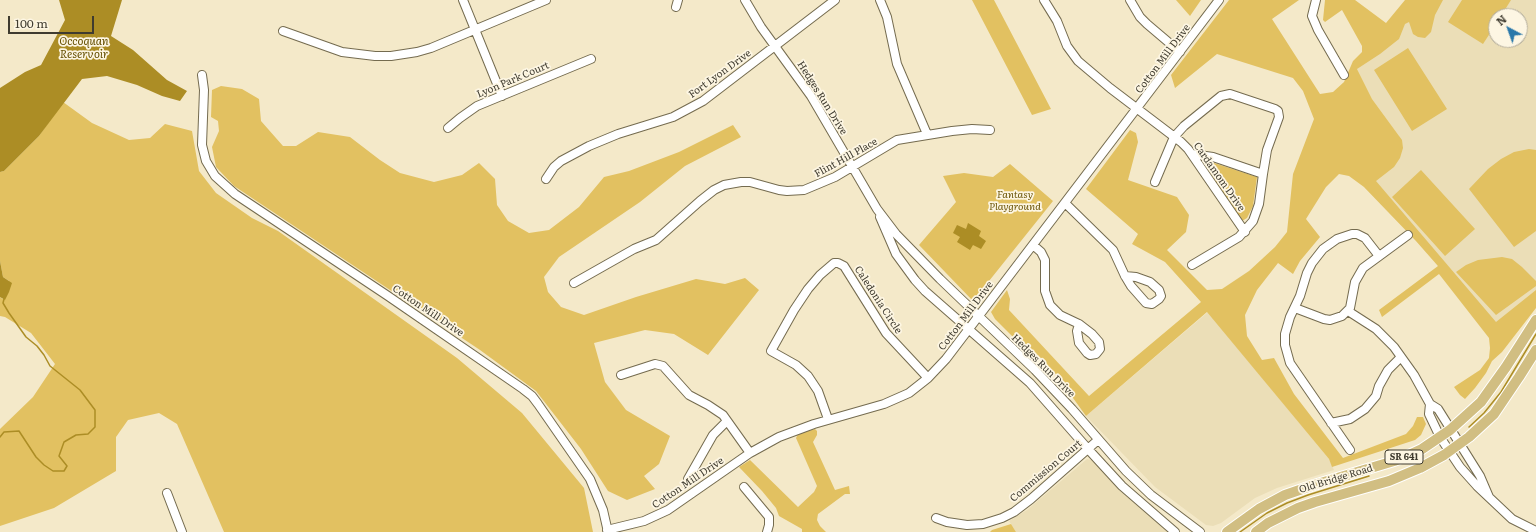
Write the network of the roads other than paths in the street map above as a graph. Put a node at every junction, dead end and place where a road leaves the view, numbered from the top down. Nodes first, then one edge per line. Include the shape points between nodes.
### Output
1 (464, 0) edge
2 (546, 0) edge
3 (746, 0) edge
4 (835, 0) edge
5 (880, 0) edge
6 (1044, 0) edge
7 (1130, 0) edge
8 (1220, 0) edge
9 (1316, 0) edge
10 (475, 30) junction
11 (283, 31) dead end
12 (775, 46) junction
13 (1180, 52) junction
14 (592, 59) dead end
15 (202, 75) dead end
16 (1344, 75) dead end
17 (502, 96) junction
18 (1138, 109) junction
19 (448, 128) dead end
20 (990, 130) dead end
21 (927, 134) junction
22 (1174, 137) junction
23 (1192, 154) junction
24 (852, 167) junction
25 (1262, 174) junction
26 (546, 179) dead end
27 (1155, 182) dead end
28 (1065, 203) junction
29 (877, 209) junction
30 (1245, 232) junction
31 (1408, 234) dead end
32 (1033, 245) junction
33 (1379, 256) junction
34 (1192, 265) dead end
35 (1125, 276) dead end
36 (574, 283) dead end
37 (1295, 308) junction
38 (1348, 311) junction
39 (978, 316) junction
40 (1536, 320) edge
41 (1079, 324) dead end
42 (968, 328) junction
43 (1536, 350) edge
44 (1020, 356) junction
45 (1401, 357) junction
46 (1010, 366) junction
47 (621, 375) dead end
48 (928, 378) junction
49 (1430, 404) junction
50 (828, 420) junction
51 (728, 421) junction
52 (1331, 423) junction
53 (1450, 430) junction
54 (1440, 437) junction
55 (1098, 440) junction
56 (1460, 444) junction
57 (1088, 450) junction
58 (1350, 450) dead end
59 (1448, 452) junction
60 (750, 453) junction
61 (688, 479) dead end
62 (744, 487) dead end
63 (167, 493) dead end
64 (1490, 497) junction
65 (936, 518) dead end
66 (608, 531) edge
67 (1536, 531) edge
68 (182, 532) edge
69 (767, 532) edge
70 (1175, 532) edge
71 (1200, 532) edge
72 (1227, 532) edge
73 (1256, 532) edge

1 - 10 street
2 - 10 street
3 - 12 street, Hedges Run Drive
4 - 12 street, Fort Lyon Drive
5 - 21 street via 887,17 899,71
6 - 18 street, Cardamom Drive via 1078,62
7 - 13 street via 1140,17
8 - 13 street, Cotton Mill Drive
9 - 16 street via 1312,16
10 - 11 street via 431,48 382,57 342,52
10 - 17 street
12 - 24 street, Hedges Run Drive via 811,96
12 - 26 street, Fort Lyon Drive via 703,101 673,117 589,146 561,161
13 - 18 street, Cotton Mill Drive
14 - 17 street, Lyon Park Court
15 - 66 street, Cotton Mill Drive via 202,145 206,160 215,176 235,194 532,396 590,479 603,510
17 - 19 street, Lyon Park Court via 478,106
18 - 22 street, Cardamom Drive
18 - 28 street, Cotton Mill Drive
20 - 21 street, Flint Hill Place via 972,129
21 - 24 street, Flint Hill Place via 897,140
22 - 23 street, Cardamom Drive
22 - 25 street via 1225,94 1275,109 1279,117 1267,150
22 - 27 street
23 - 25 street via 1213,157
23 - 30 street, Cardamom Drive
24 - 29 street, Hedges Run Drive
24 - 36 street, Flint Hill Place via 812,187 796,191 779,190 750,182 724,185 700,201 656,240 634,249
25 - 30 street via 1257,212
28 - 32 street, Cotton Mill Drive
28 - 35 street via 1113,250
29 - 39 street, Hedges Run Drive via 904,244
29 - 42 street, Hedges Run Drive via 896,254 906,269 925,291
30 - 34 street
31 - 33 street
32 - 39 street, Cotton Mill Drive
32 - 41 street via 1045,260 1045,291 1050,305 1060,315
33 - 37 street via 1365,238 1357,234 1345,235 1331,243 1312,263
33 - 38 street via 1358,275
37 - 38 street via 1330,320
37 - 52 street via 1288,321 1287,354 1290,363
38 - 45 street via 1376,329
39 - 42 street, Cotton Mill Drive
39 - 44 street, Hedges Run Drive
40 - 53 main road, Old Bridge Road / SR 641 via 1481,402
42 - 46 street, Hedges Run Drive
42 - 48 street, Cotton Mill Drive via 943,363
43 - 56 main road, Old Bridge Road / SR 641 via 1494,414
44 - 46 street
44 - 55 street, Hedges Run Drive
45 - 49 street
45 - 52 street via 1388,370 1376,396 1365,409 1350,419
46 - 57 street, Hedges Run Drive via 1040,394
47 - 51 street via 655,364 663,366 689,395 718,411
48 - 50 street, Cotton Mill Drive via 909,393 894,400
48 - 50 street, Caledonia Circle via 886,333 844,266 834,264 820,275 803,296 771,351 796,365 808,376 818,391
49 - 53 street via 1438,409
49 - 54 street via 1429,414
50 - 60 street, Cotton Mill Drive via 782,436
51 - 60 street
51 - 61 street via 714,435
52 - 58 street
53 - 54 main road, Old Bridge Road / SR 641
53 - 56 street
54 - 59 street
54 - 72 main road, Old Bridge Road / SR 641 via 1422,449 1394,461 1286,495 1259,509
55 - 57 street, Commission Court
55 - 71 street, Hedges Run Drive via 1151,495
56 - 59 main road, Old Bridge Road / SR 641
56 - 64 street via 1483,480
57 - 65 street, Commission Court via 1031,499 1002,518 983,524 967,525
57 - 70 street, Hedges Run Drive via 1122,486
59 - 64 street via 1469,478
59 - 73 main road, Old Bridge Road / SR 641 via 1420,468 1389,481 1298,508
60 - 66 street, Cotton Mill Drive via 668,510 644,521
62 - 69 street via 769,517
63 - 68 street
64 - 67 street via 1512,519

